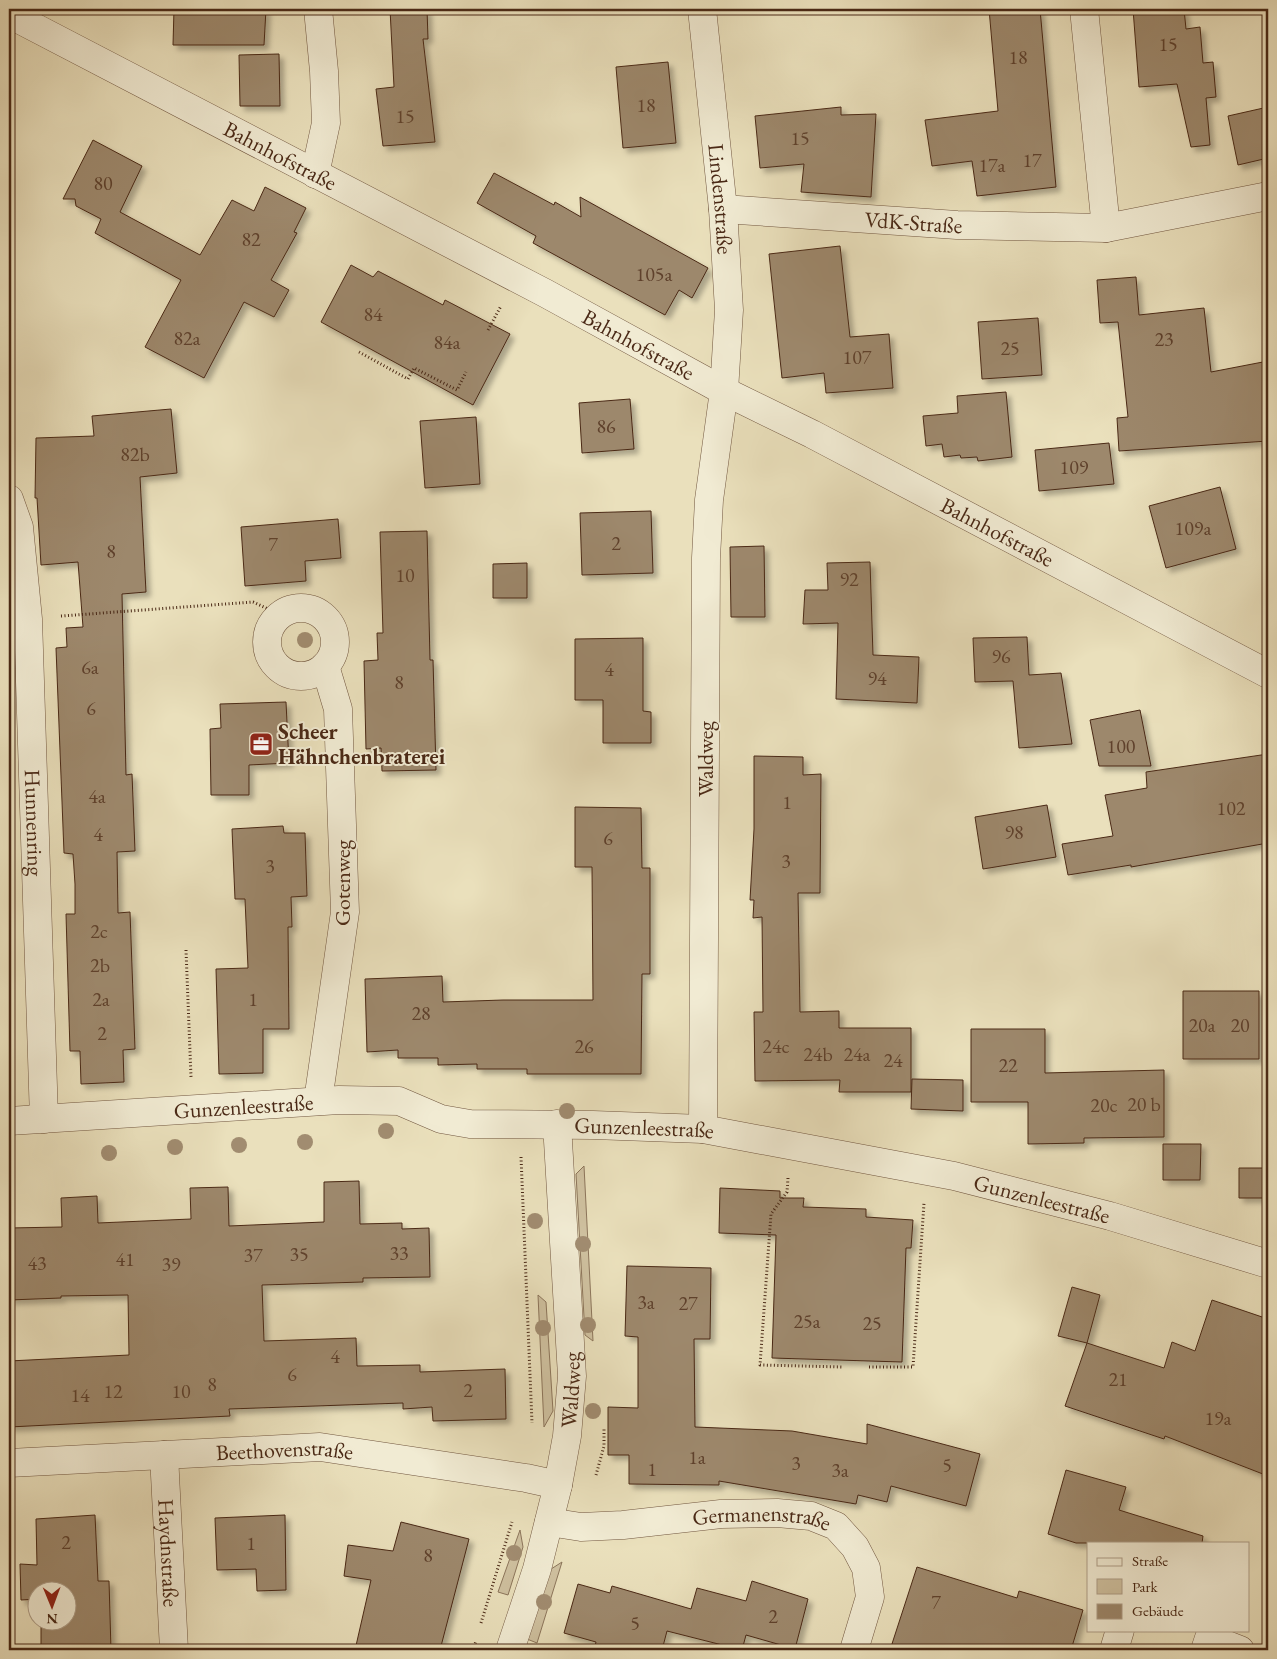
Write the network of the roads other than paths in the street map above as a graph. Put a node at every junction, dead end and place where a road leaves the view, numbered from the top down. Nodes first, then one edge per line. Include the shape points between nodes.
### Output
1 (318, 9) edge
2 (702, 9) edge
3 (1084, 9) edge
4 (9, 14) edge
5 (316, 174) junction
6 (1268, 196) edge
7 (723, 209) junction
8 (1106, 228) junction
9 (724, 391) junction
10 (9, 499) edge
11 (325, 666) junction
12 (1268, 674) edge
13 (318, 1101) junction
14 (44, 1119) junction
15 (9, 1121) edge
16 (557, 1124) junction
17 (703, 1129) junction
18 (1268, 1264) edge
19 (164, 1455) junction
20 (9, 1463) edge
21 (558, 1485) junction
22 (548, 1522) junction
23 (1119, 1632) edge
24 (1201, 1640) edge
25 (174, 1650) edge
26 (510, 1650) edge
27 (854, 1650) edge
28 (1114, 1650) edge
29 (1240, 1650) edge

1 - 5 street via 326,123
2 - 7 street, Lindenstraße
3 - 8 street
4 - 5 street, Bahnhofstraße
5 - 9 street, Bahnhofstraße
6 - 8 street, VdK-Straße
7 - 8 street, VdK-Straße via 957,225
7 - 9 street, Lindenstraße via 729,310
9 - 12 street, Bahnhofstraße
9 - 17 street, Waldweg via 709,500 706,558
10 - 14 street, Hunnenring via 19,528 28,619
11 - 11 street via 316,673 300,676 284,672 269,655 268,633 273,622 291,609 314,610 323,616 335,635 333,652
11 - 13 street, Gotenweg via 338,709 345,912
13 - 14 street, Gunzenleestraße
13 - 16 street, Gunzenleestraße via 400,1101 441,1119 470,1124
14 - 15 street, Gunzenleestraße
16 - 17 street, Gunzenleestraße
16 - 21 street, Waldweg via 572,1376 567,1436
17 - 18 street, Gunzenleestraße via 954,1176 1110,1216
19 - 20 street, Beethovenstraße
19 - 21 street, Beethovenstraße via 320,1447
19 - 25 street, Haydnstraße
21 - 22 street, Waldweg
22 - 26 street, Waldweg
22 - 27 street, Germanenstraße via 581,1527 721,1514 777,1513 811,1516 836,1526 855,1547 866,1568 870,1596
23 - 28 street
24 - 29 street

